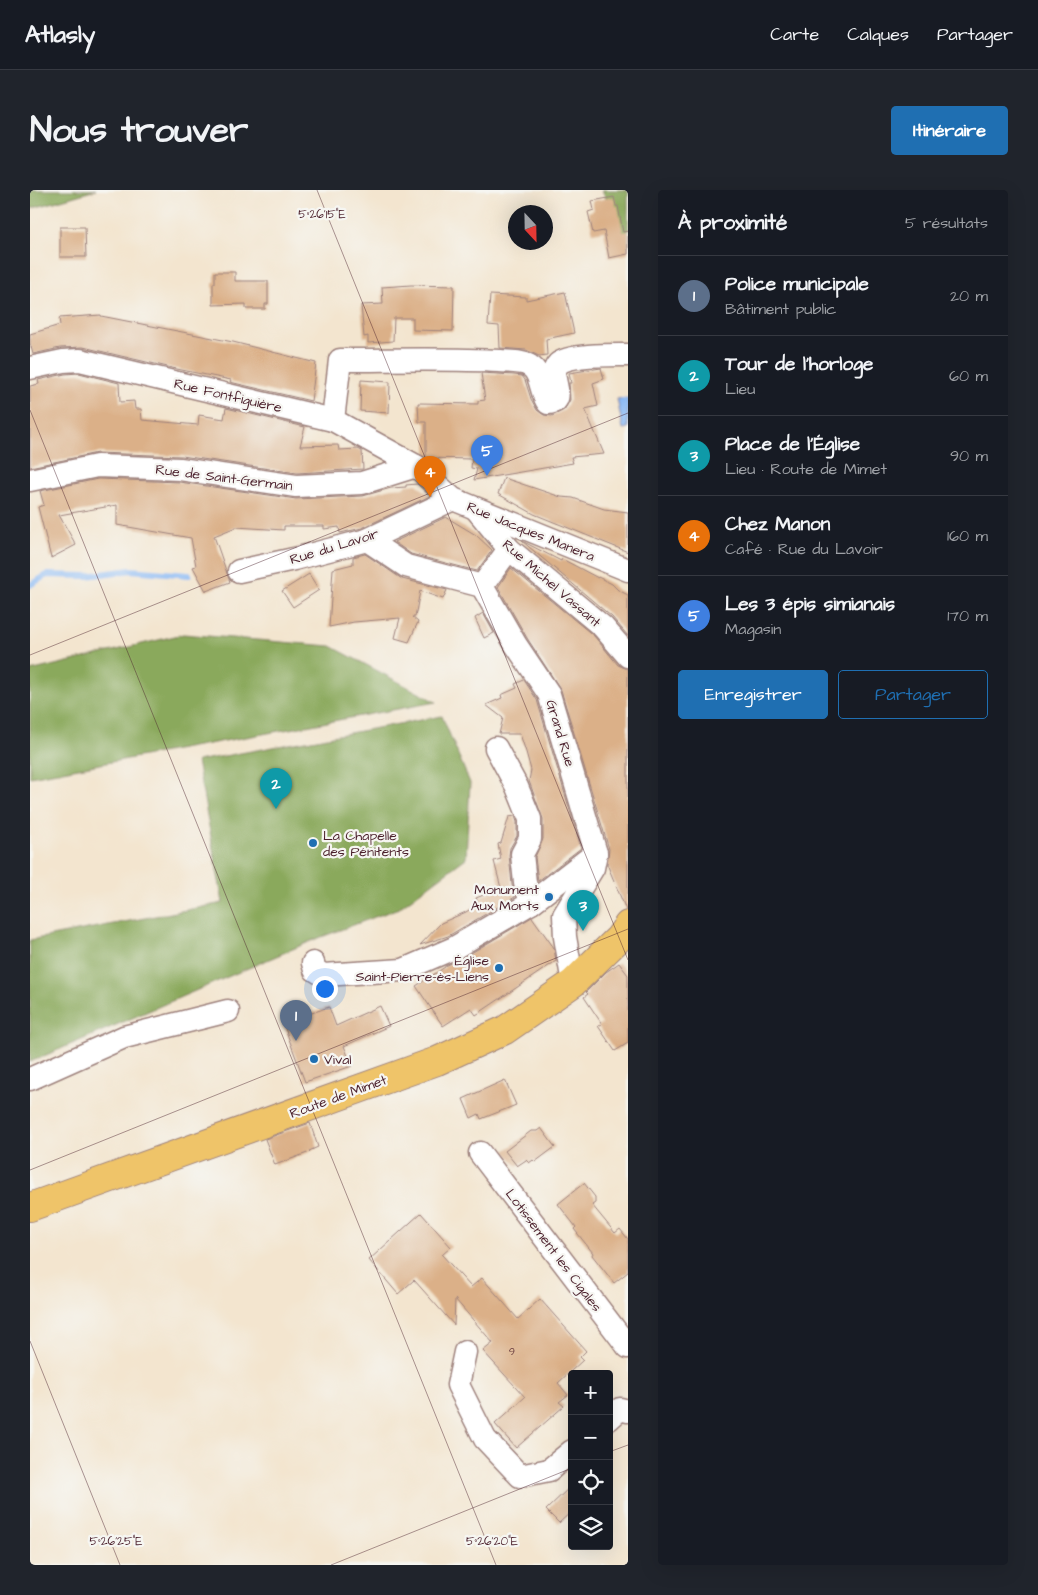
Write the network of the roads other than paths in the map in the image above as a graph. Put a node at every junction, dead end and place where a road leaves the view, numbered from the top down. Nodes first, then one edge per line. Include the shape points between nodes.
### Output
1 (628, 354) edge
2 (30, 368) edge
3 (333, 420) junction
4 (416, 466) junction
5 (30, 480) edge
6 (453, 499) junction
7 (477, 509) junction
8 (367, 540) junction
9 (508, 549) junction
10 (628, 570) edge
11 (239, 571) dead end
12 (482, 586) junction
13 (628, 656) edge
14 (496, 748) dead end
15 (596, 852) junction
16 (531, 903) junction
17 (625, 937) edge
18 (313, 963) dead end
19 (573, 983) junction
20 (228, 1011) dead end
21 (30, 1079) edge
22 (480, 1153) dead end
23 (30, 1207) edge
24 (628, 1348) edge
25 (465, 1352) dead end
26 (628, 1411) edge
27 (613, 1415) edge
28 (568, 1454) edge

1 - 3 street via 597,355 560,362 553,374 557,399 548,403 536,371 530,365 473,360 340,360
2 - 3 street, Rue Fontfiguière via 80,360
3 - 4 street, Rue Fontfiguière
4 - 5 street, Rue de Saint-Germain via 362,483 296,486 180,468 97,466
4 - 6 street, Rue Jacques Manera
6 - 7 street, Rue Jacques Manera
6 - 8 street, Rue du Lavoir
7 - 9 street, Rue Michel Vassant
7 - 10 street, Rue Jacques Manera
8 - 11 street, Rue du Lavoir
8 - 12 street via 406,566
9 - 12 street
9 - 13 street, Rue Michel Vassant via 603,627
12 - 15 street, Grand Rue via 516,645 550,694
14 - 16 street via 530,819 530,840 522,854
15 - 16 street
15 - 19 street via 594,868 564,915
16 - 18 street via 454,948 403,970 323,974 315,970
17 - 19 main road, Route de Mimet
19 - 23 main road, Route de Mimet via 505,1030 437,1061
20 - 21 street via 124,1037
22 - 24 street, Lotissement les Cigales
25 - 28 street via 458,1385 485,1438 520,1476 549,1470
26 - 27 street via 620,1409

